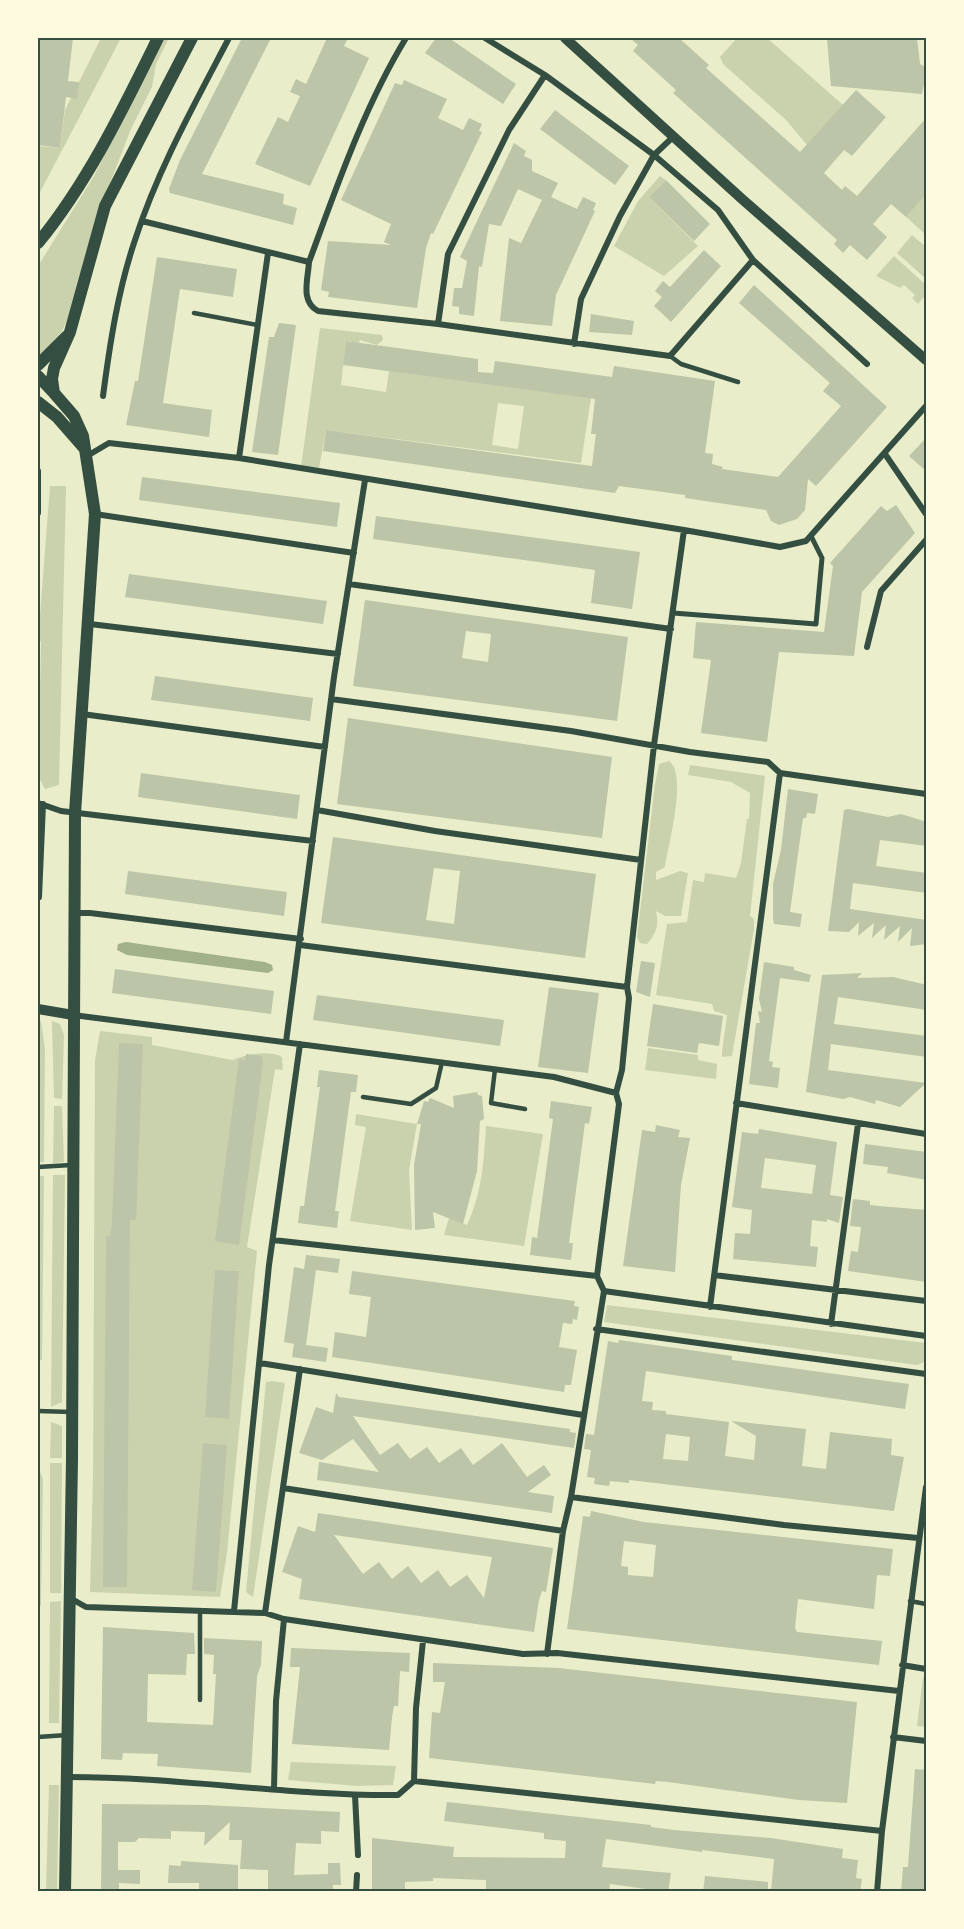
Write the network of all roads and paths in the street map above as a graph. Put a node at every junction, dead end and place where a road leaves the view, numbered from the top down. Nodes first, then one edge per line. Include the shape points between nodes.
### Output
1 (158, 38) edge
2 (192, 38) edge
3 (229, 38) edge
4 (406, 38) edge
5 (485, 38) edge
6 (565, 38) edge
7 (545, 75) junction
8 (674, 136) junction
9 (654, 155) junction
10 (142, 221) junction
11 (38, 243) edge
12 (268, 253) junction
13 (753, 260) junction
14 (309, 262) junction
15 (194, 314) dead end
16 (438, 324) junction
17 (257, 325) junction
18 (70, 332) junction
19 (574, 344) junction
20 (670, 356) junction
21 (927, 360) edge
22 (867, 364) dead end
23 (38, 365) edge
24 (38, 376) edge
25 (738, 382) dead end
26 (54, 393) junction
27 (103, 396) dead end
28 (38, 402) edge
29 (927, 406) edge
30 (86, 453) junction
31 (885, 454) junction
32 (239, 458) junction
33 (38, 471) edge
34 (365, 480) junction
35 (38, 513) edge
36 (95, 514) junction
37 (927, 514) edge
38 (684, 530) junction
39 (811, 536) junction
40 (927, 540) edge
41 (354, 553) junction
42 (349, 584) junction
43 (674, 613) junction
44 (90, 624) junction
45 (671, 629) junction
46 (867, 647) dead end
47 (338, 654) junction
48 (331, 699) junction
49 (80, 714) junction
50 (654, 745) junction
51 (325, 747) junction
52 (780, 773) junction
53 (927, 794) edge
54 (40, 804) edge
55 (317, 810) junction
56 (75, 813) junction
57 (313, 841) junction
58 (641, 860) junction
59 (39, 897) dead end
60 (74, 913) junction
61 (300, 942) junction
62 (627, 987) junction
63 (38, 1009) edge
64 (73, 1015) junction
65 (286, 1042) junction
66 (300, 1044) junction
67 (442, 1062) junction
68 (495, 1070) junction
69 (616, 1093) junction
70 (363, 1097) dead end
71 (736, 1103) junction
72 (525, 1109) dead end
73 (858, 1124) junction
74 (927, 1134) edge
75 (73, 1165) junction
76 (38, 1167) edge
77 (273, 1240) junction
78 (714, 1275) junction
79 (597, 1276) junction
80 (835, 1290) junction
81 (604, 1291) junction
82 (927, 1301) edge
83 (710, 1307) junction
84 (831, 1324) junction
85 (596, 1329) junction
86 (927, 1336) edge
87 (260, 1363) junction
88 (300, 1369) junction
89 (927, 1374) edge
90 (38, 1411) edge
91 (72, 1412) junction
92 (583, 1415) junction
93 (927, 1487) edge
94 (283, 1488) junction
95 (571, 1497) junction
96 (563, 1531) junction
97 (918, 1538) junction
98 (69, 1598) junction
99 (910, 1601) junction
100 (927, 1604) edge
101 (200, 1611) junction
102 (234, 1611) junction
103 (265, 1613) junction
104 (284, 1619) junction
105 (423, 1641) junction
106 (547, 1653) junction
107 (902, 1665) junction
108 (927, 1669) edge
109 (899, 1691) junction
110 (200, 1700) dead end
111 (69, 1735) junction
112 (38, 1737) edge
113 (893, 1737) junction
114 (927, 1741) edge
115 (69, 1777) junction
116 (414, 1781) junction
117 (274, 1789) junction
118 (355, 1795) junction
119 (882, 1831) junction
120 (358, 1855) dead end
121 (357, 1875) dead end
122 (65, 1892) edge
123 (356, 1892) edge
124 (877, 1892) edge

1 - 11 main road via 106,141
2 - 18 main road via 105,206
3 - 10 street via 162,169
4 - 14 street via 339,179
5 - 7 street
6 - 8 street
7 - 9 street
7 - 16 street via 510,130 448,254
8 - 9 street
8 - 21 street
9 - 13 street via 718,210
9 - 19 street via 581,299
10 - 12 street
10 - 27 street via 122,286
12 - 14 street
12 - 17 street
13 - 20 street
13 - 22 street
14 - 16 street via 306,300 318,311
15 - 17 lane
16 - 19 street
17 - 32 street
18 - 23 main road
18 - 26 main road via 54,368
19 - 20 street
20 - 25 lane via 681,364
24 - 26 main road
26 - 30 main road via 74,416
28 - 30 main road via 49,409
29 - 31 street
30 - 32 street via 109,443
30 - 36 main road
31 - 37 street
31 - 39 street
32 - 34 street
33 - 35 street
34 - 38 street
34 - 41 street
36 - 41 street
36 - 44 main road
38 - 39 street via 780,547 806,541
38 - 43 street
39 - 43 street via 822,558 816,624
40 - 46 street via 881,591
41 - 42 street
42 - 45 street
42 - 47 street
43 - 45 street
44 - 47 street
44 - 49 main road
45 - 50 street
47 - 48 street
48 - 50 street
48 - 51 street
49 - 51 street
49 - 56 main road
50 - 52 street via 768,762
50 - 58 street
51 - 55 street
52 - 53 street
52 - 71 street
54 - 56 street
54 - 59 street
55 - 57 street
55 - 58 street
56 - 57 street
56 - 60 main road
57 - 61 street
58 - 62 street
60 - 61 street
60 - 64 main road
61 - 62 street
61 - 65 street
62 - 69 street via 630,998
63 - 64 street
64 - 65 street
64 - 75 main road
65 - 66 street
66 - 67 street
66 - 77 street
67 - 68 street
67 - 70 lane via 436,1088 411,1104
68 - 69 street via 554,1077
68 - 72 lane via 491,1103
69 - 79 street via 619,1104
71 - 73 street
71 - 78 street
73 - 74 street
73 - 80 street
75 - 76 lane
75 - 91 main road
77 - 79 street
77 - 87 street
78 - 80 street
78 - 83 street
79 - 81 street
80 - 82 street
80 - 84 street
81 - 83 street
81 - 85 street
83 - 84 street
84 - 86 street
85 - 89 street
85 - 92 street
87 - 88 street
87 - 102 street
88 - 92 street
88 - 94 street
90 - 91 lane
91 - 98 main road
92 - 95 street
93 - 97 street
94 - 96 street
94 - 103 street
95 - 96 street
95 - 97 street
96 - 106 street
97 - 99 street
98 - 101 street via 86,1608
98 - 111 main road
99 - 100 lane
99 - 107 street
101 - 102 street
101 - 110 lane
102 - 103 street
103 - 104 street
104 - 105 street
104 - 117 street via 276,1701
105 - 106 street via 524,1654
105 - 116 street
106 - 109 street
107 - 108 street
107 - 109 street
109 - 113 street
111 - 112 lane
111 - 115 main road
113 - 114 street
113 - 119 street
115 - 117 street
115 - 122 main road
116 - 118 street via 398,1794
116 - 119 street
117 - 118 street
118 - 120 street
119 - 124 street
121 - 123 street

